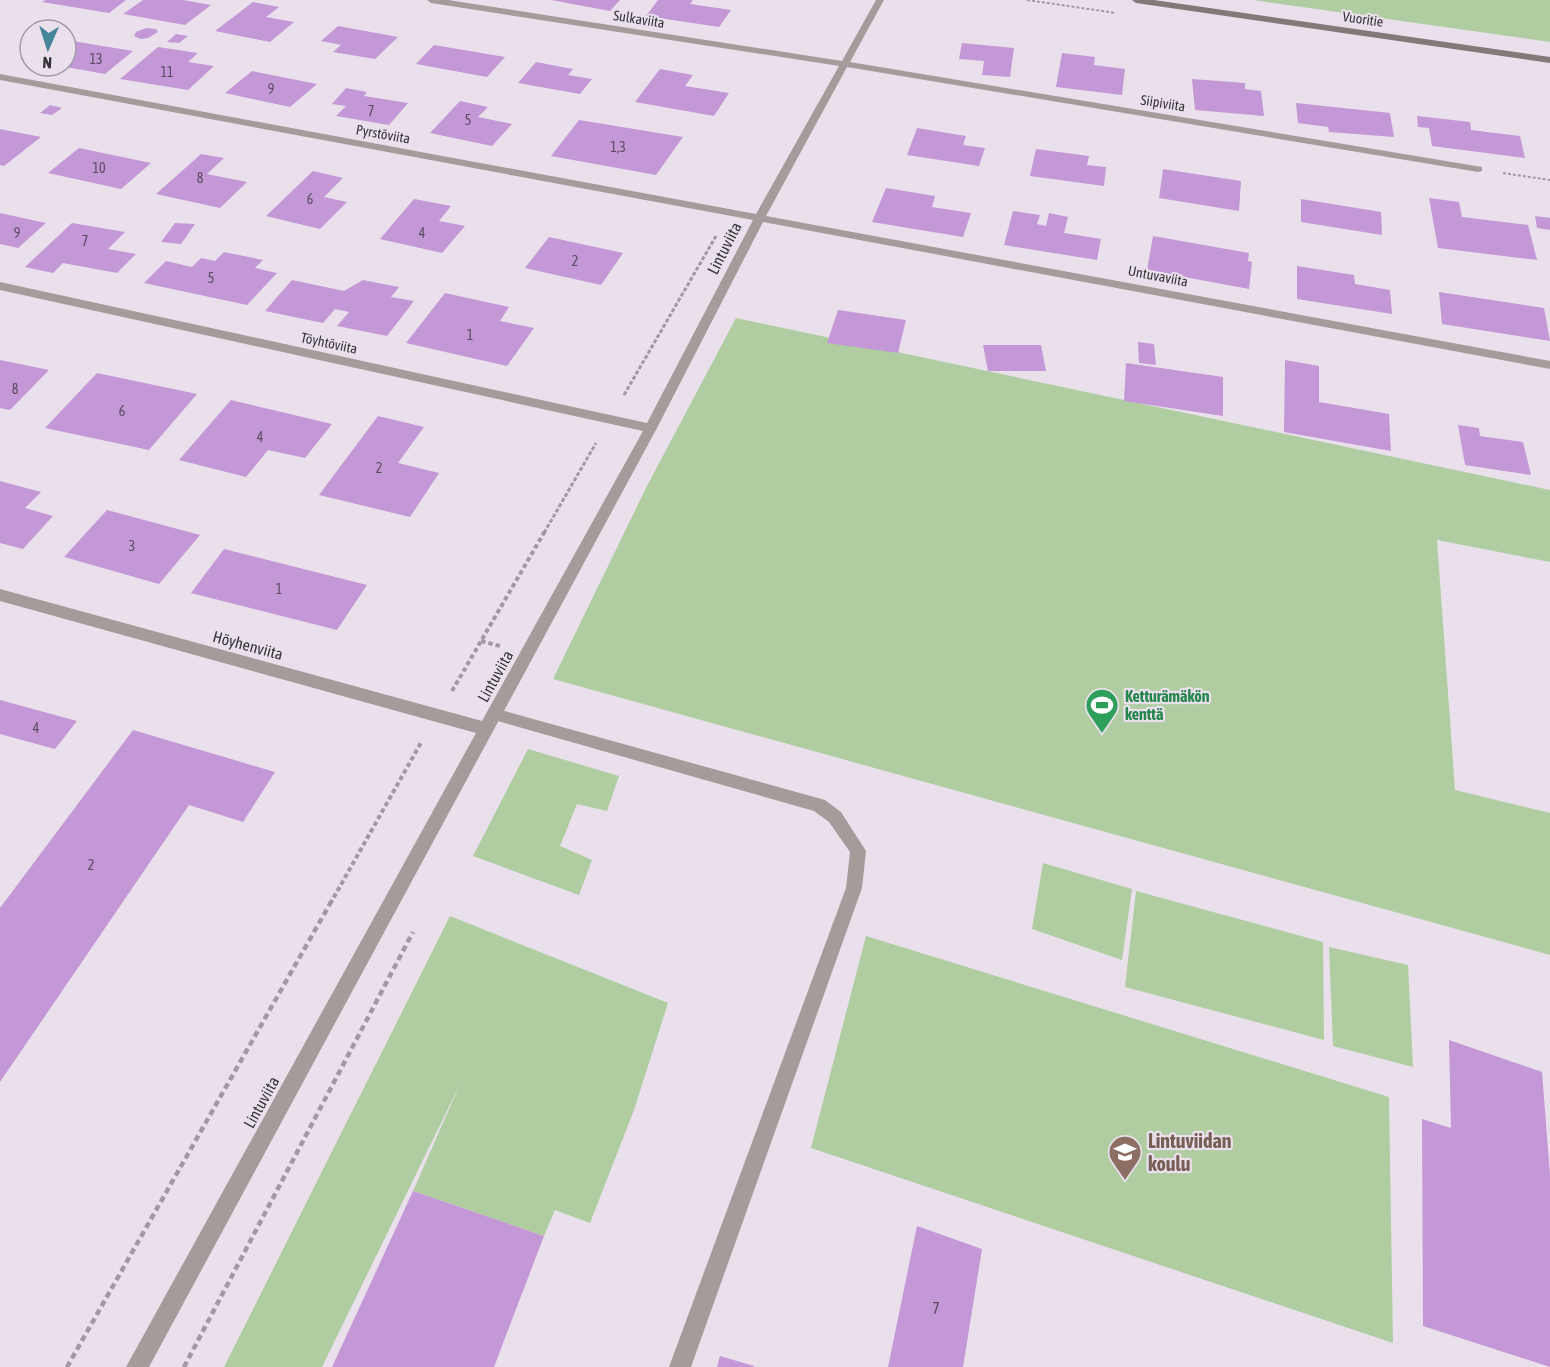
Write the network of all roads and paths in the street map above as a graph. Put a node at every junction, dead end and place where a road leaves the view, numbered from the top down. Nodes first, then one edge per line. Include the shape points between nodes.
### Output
1 (430, 0) edge
2 (880, 0) edge
3 (1136, 0) edge
4 (1550, 60) edge
5 (844, 64) junction
6 (0, 77) edge
7 (1478, 169) joint
8 (1550, 180) edge
9 (730, 212) junction
10 (760, 217) junction
11 (0, 286) edge
12 (1550, 365) edge
13 (610, 420) junction
14 (651, 428) junction
15 (0, 595) edge
16 (437, 716) junction
17 (490, 722) junction
18 (67, 1367) edge
19 (137, 1367) edge
20 (680, 1367) edge

1 - 5 street, Sulkaviita
2 - 5 street, Lintuviita
3 - 4 street, Vuoritie
5 - 7 street, Siipiviita
5 - 10 street, Lintuviita
6 - 9 street, Pyrstöviita
7 - 8 path
9 - 10 street, Pyrstöviita
9 - 13 path
10 - 12 street, Untuvaviita
10 - 14 street, Lintuviita
11 - 13 street, Töyhtöviita
13 - 14 street, Töyhtöviita
13 - 16 path
14 - 17 street, Lintuviita
15 - 16 street, Höyhenviita
16 - 17 street, Höyhenviita
16 - 18 path
17 - 19 street, Lintuviita
17 - 20 street, Höyhenviita via 819,805 835,817 858,851 854,888

